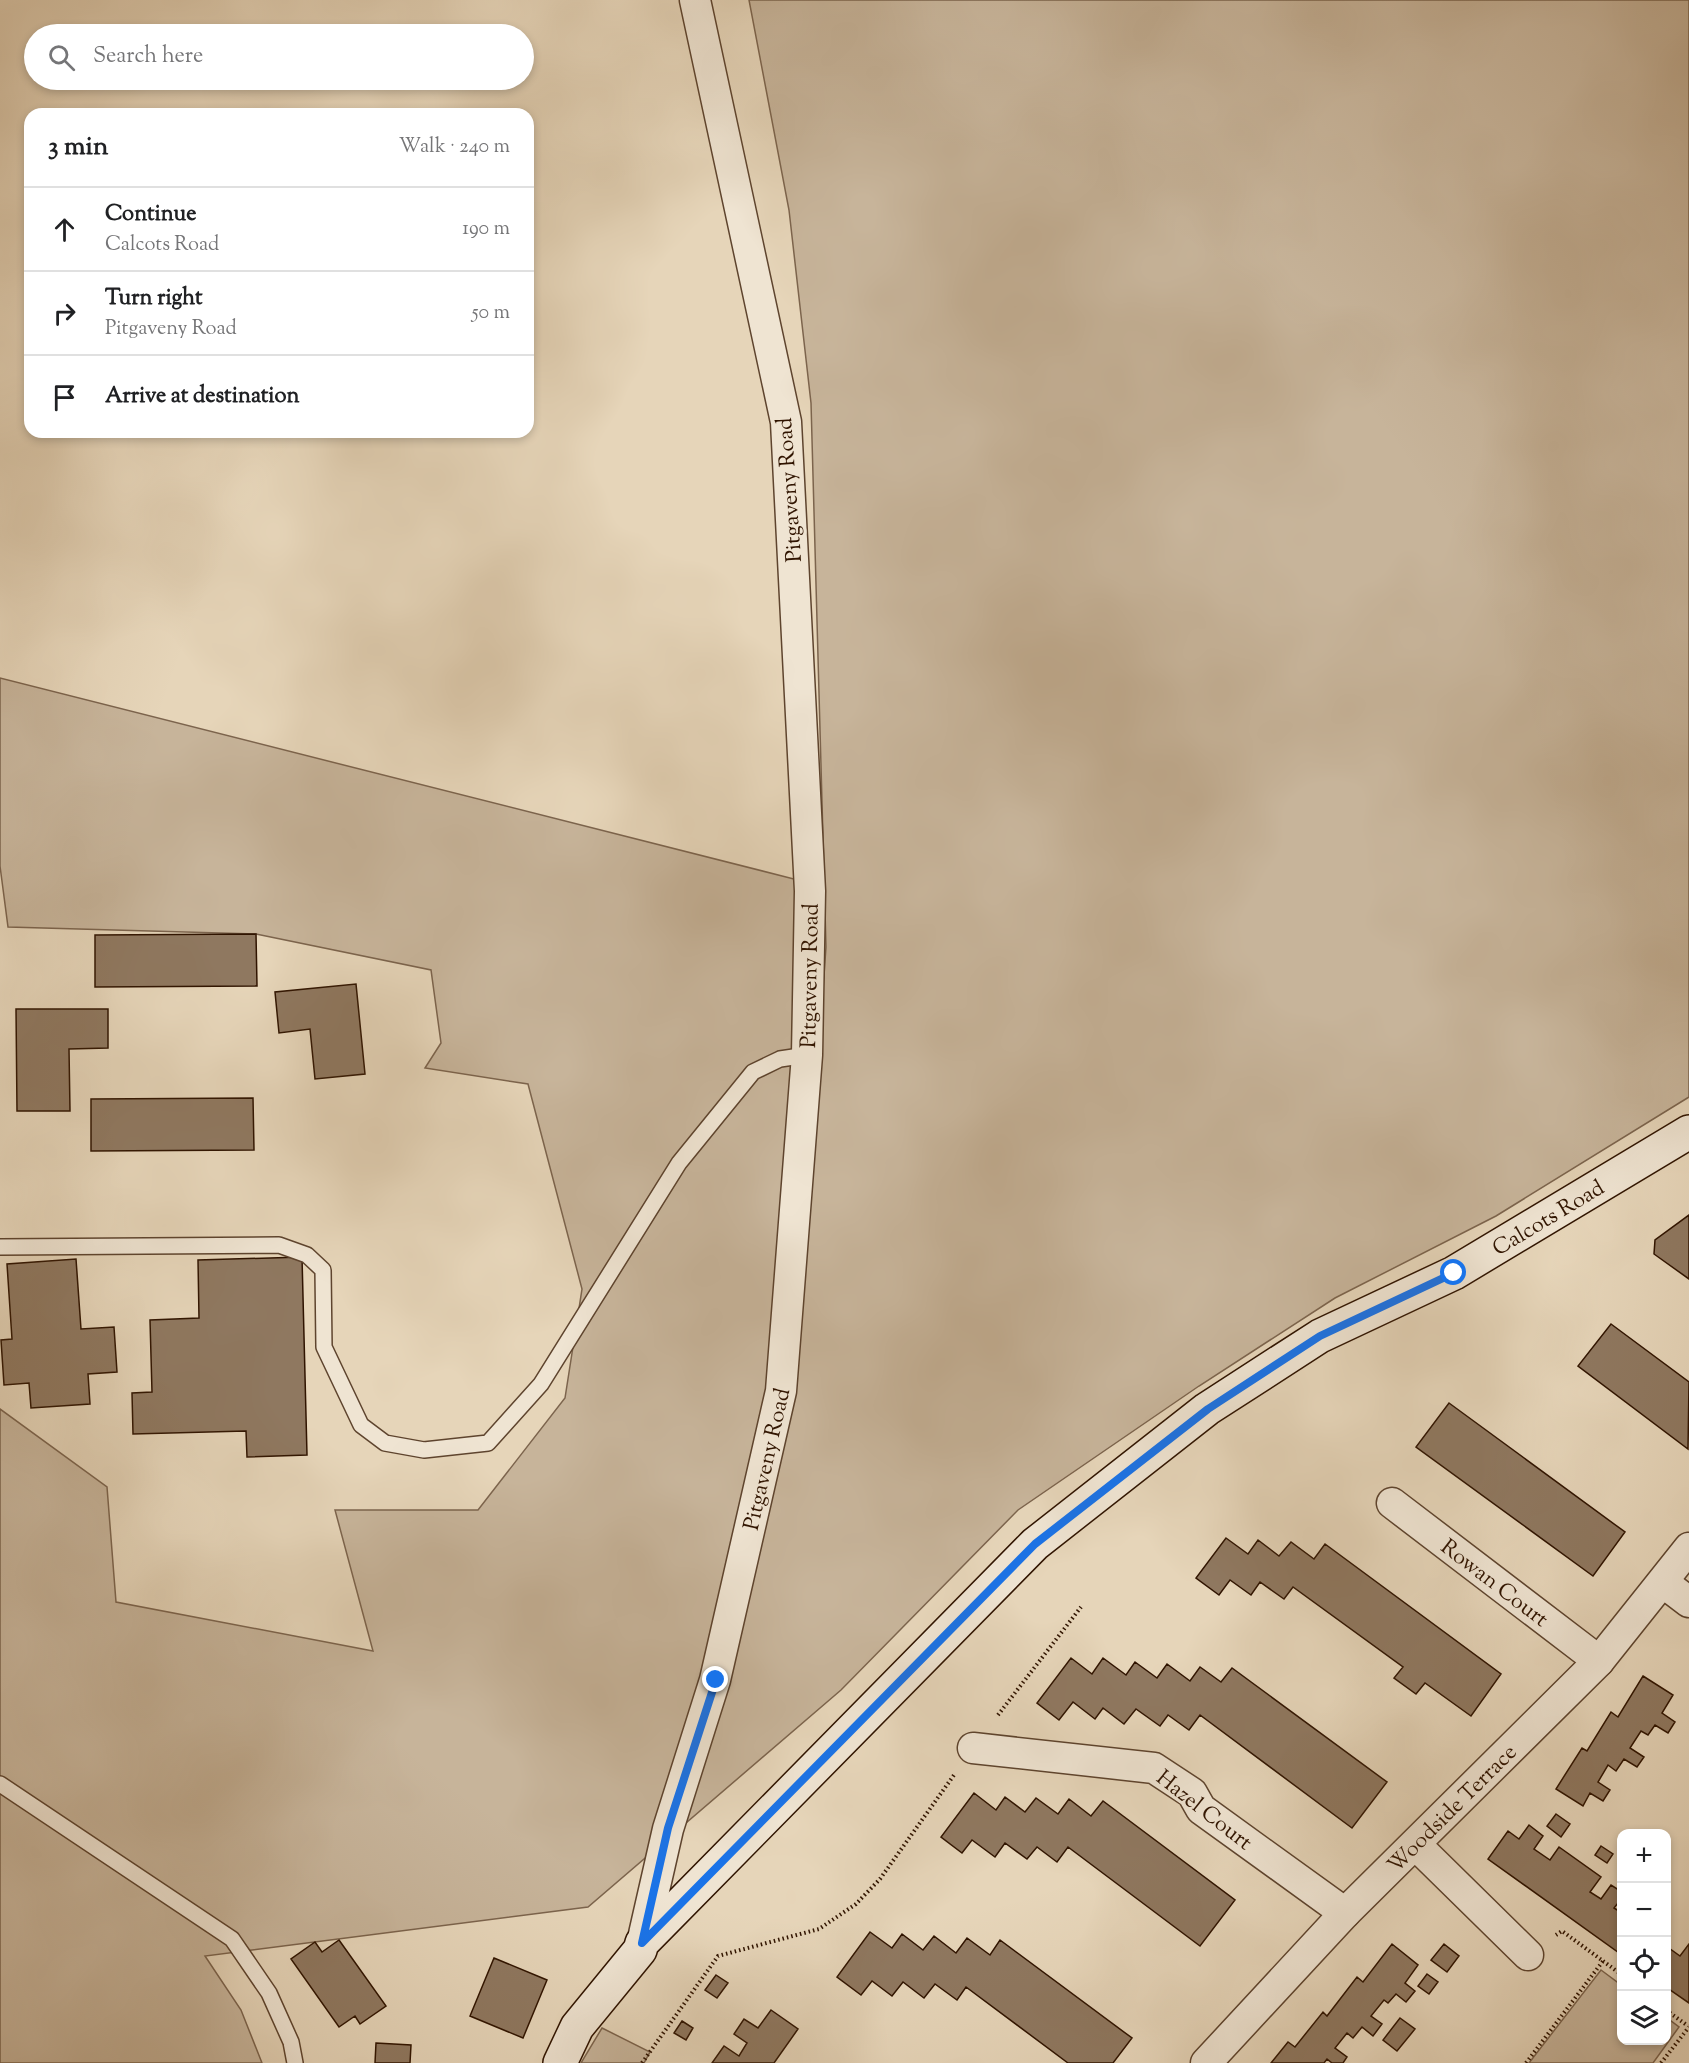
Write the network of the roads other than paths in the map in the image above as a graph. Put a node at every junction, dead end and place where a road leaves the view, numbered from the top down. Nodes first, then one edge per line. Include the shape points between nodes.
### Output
1 (695, 0) edge
2 (807, 1055) junction
3 (1689, 1132) edge
4 (0, 1247) edge
5 (1392, 1503) dead end
6 (1689, 1548) edge
7 (1664, 1583) junction
8 (1689, 1602) edge
9 (1599, 1661) junction
10 (973, 1748) road end
11 (0, 1784) edge
12 (1416, 1845) junction
13 (1345, 1913) junction
14 (642, 1943) junction
15 (1528, 1955) road end
16 (295, 2063) edge
17 (560, 2063) edge
18 (1206, 2063) edge

1 - 2 street, Pitgaveny Road via 786,422 810,891
2 - 4 lane via 780,1059 753,1072 679,1162 541,1384 488,1443 424,1450 385,1443 360,1425 324,1347 323,1270 307,1255 279,1245
2 - 14 street, Pitgaveny Road via 781,1391 716,1680 668,1828
3 - 14 street, Calcots Road via 1454,1273 1320,1336 1198,1416 1035,1544
5 - 9 street, Rowan Court
6 - 7 street, Woodside Terrace
7 - 8 street
7 - 9 street, Woodside Terrace
9 - 12 street, Woodside Terrace
10 - 13 street, Hazel Court via 1154,1768 1192,1793 1201,1809
11 - 16 lane via 232,1939 269,1993 291,2042
12 - 13 street, Woodside Terrace
12 - 15 street
13 - 18 street, Woodside Terrace
14 - 17 street, Calcots Road via 577,2027

